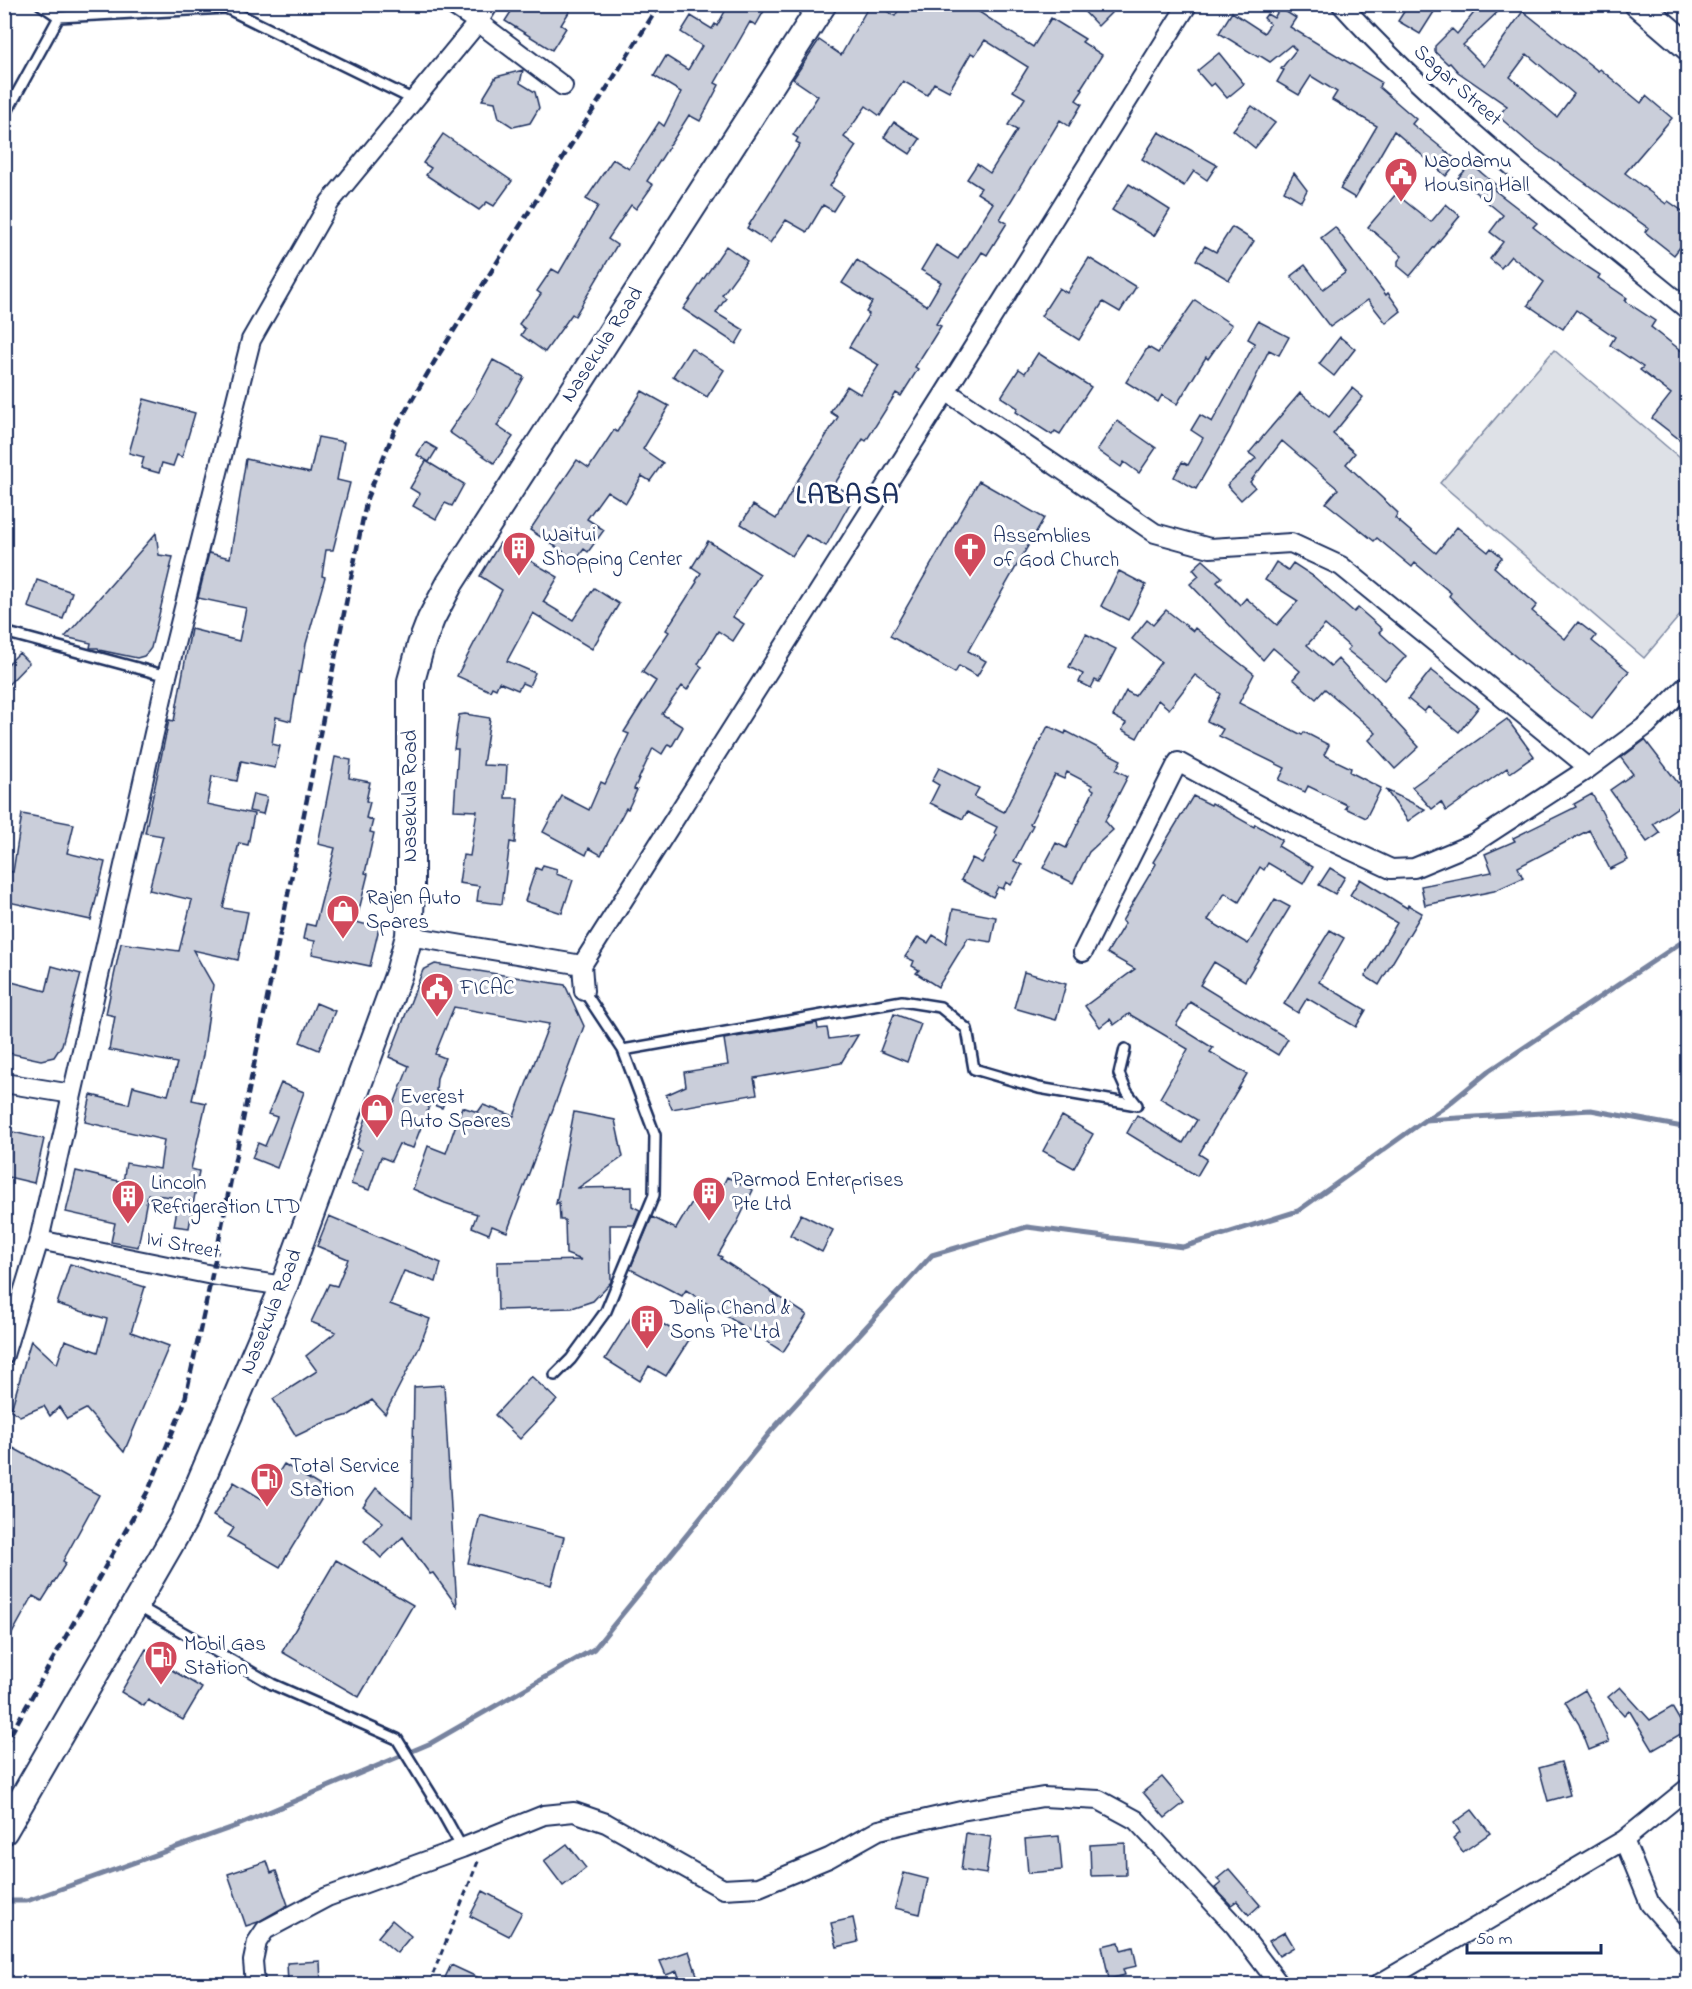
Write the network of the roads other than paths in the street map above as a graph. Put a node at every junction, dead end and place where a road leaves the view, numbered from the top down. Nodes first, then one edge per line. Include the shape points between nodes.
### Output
1 (40, 4) edge
2 (451, 4) edge
3 (489, 4) edge
4 (823, 4) edge
5 (1188, 4) edge
6 (1341, 4) edge
7 (1638, 4) edge
8 (59, 16) junction
9 (478, 22) junction
10 (1688, 47) edge
11 (563, 86) dead end
12 (414, 100) junction
13 (4, 117) edge
14 (1688, 310) edge
15 (946, 391) junction
16 (4, 632) edge
17 (166, 676) junction
18 (1688, 684) edge
19 (1589, 768) junction
20 (409, 936) junction
21 (1083, 952) dead end
22 (582, 965) junction
23 (584, 991) joint
24 (1125, 1049) dead end
25 (623, 1050) junction
26 (4, 1083) edge
27 (72, 1094) junction
28 (39, 1240) junction
29 (284, 1286) junction
30 (4, 1355) edge
31 (555, 1375) dead end
32 (136, 1605) junction
33 (1688, 1788) edge
34 (4, 1831) edge
35 (1624, 1840) junction
36 (462, 1848) junction
37 (1688, 1947) edge
38 (255, 1984) edge
39 (1279, 1984) edge
40 (1379, 1984) edge

1 - 8 lane
2 - 9 street
3 - 9 street
4 - 20 main road, Nasekula Road via 450,583 431,619 411,681
5 - 15 street
6 - 14 street, Sagar Street via 1449,112
7 - 10 main road
8 - 12 lane via 226,8
8 - 13 lane
9 - 11 street
9 - 12 street
12 - 17 street via 330,202 251,340
15 - 19 street via 1155,533 1210,548 1291,543 1341,566
15 - 22 street
16 - 17 lane
17 - 27 street
18 - 19 street via 1647,725
19 - 21 street via 1474,843 1414,868 1391,869 1286,820 1178,762
20 - 22 street
20 - 29 main road, Nasekula Road via 399,973
22 - 23 street
23 - 25 lane
24 - 25 lane via 1119,1074 1137,1105 1039,1088 974,1069 967,1029 940,1007 902,1001
25 - 31 lane via 655,1135 654,1195 606,1311
26 - 27 street
27 - 28 street
28 - 29 street, Ivi Street
28 - 30 street
29 - 32 main road, Nasekula Road via 184,1520
32 - 34 main road, Nasekula Road
32 - 36 lane via 272,1684 397,1739
33 - 35 street
35 - 37 street via 1650,1904
35 - 40 street
36 - 38 street via 327,1897 265,1930 257,1942 253,1961
36 - 39 street via 544,1815 574,1812 606,1823 723,1889 759,1887 829,1858 879,1830 1043,1797 1098,1800 1136,1820 1235,1926

